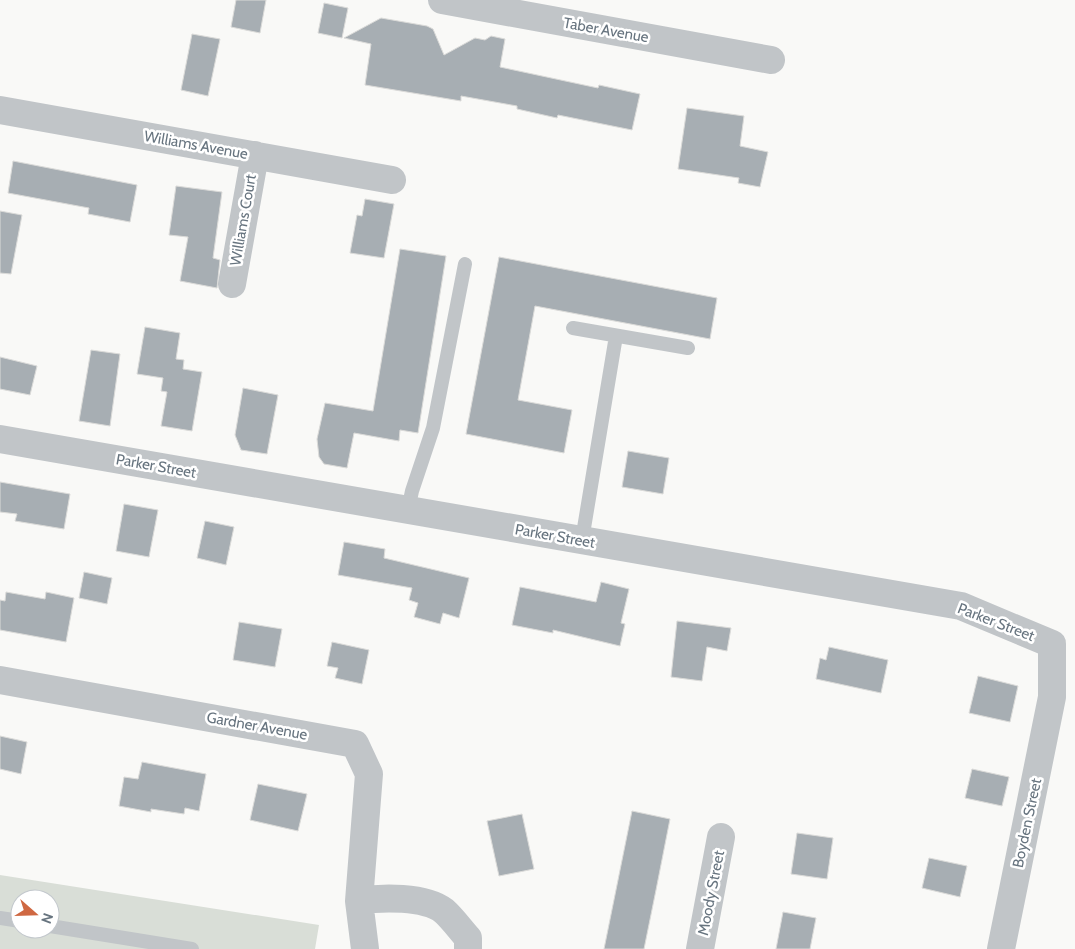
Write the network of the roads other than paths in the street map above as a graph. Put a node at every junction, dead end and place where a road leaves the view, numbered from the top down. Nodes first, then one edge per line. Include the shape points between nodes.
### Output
1 (442, 0) edge
2 (770, 60) dead end
3 (0, 110) edge
4 (255, 155) junction
5 (392, 180) dead end
6 (465, 264) dead end
7 (232, 284) dead end
8 (573, 328) dead end
9 (616, 336) junction
10 (688, 348) dead end
11 (0, 439) edge
12 (408, 510) junction
13 (582, 540) junction
14 (0, 680) edge
15 (1052, 697) joint
16 (721, 837) dead end
17 (359, 901) junction
18 (60, 928) edge
19 (192, 949) edge
20 (365, 949) edge
21 (468, 949) edge
22 (700, 949) edge
23 (1001, 949) edge

1 - 2 street, Taber Avenue
3 - 4 street, Williams Avenue
4 - 5 street, Williams Avenue
4 - 7 street, Williams Court
6 - 12 lane via 433,428
8 - 9 lane
9 - 10 lane
9 - 13 lane
11 - 12 street, Parker Street
12 - 13 street, Parker Street
13 - 15 street, Parker Street via 961,606 1052,644
14 - 17 street, Gardner Avenue via 355,744 369,774
15 - 23 street, Boyden Street
16 - 22 street, Moody Street
17 - 20 street
17 - 21 street via 381,897 413,900 442,910 468,938
18 - 19 lane

